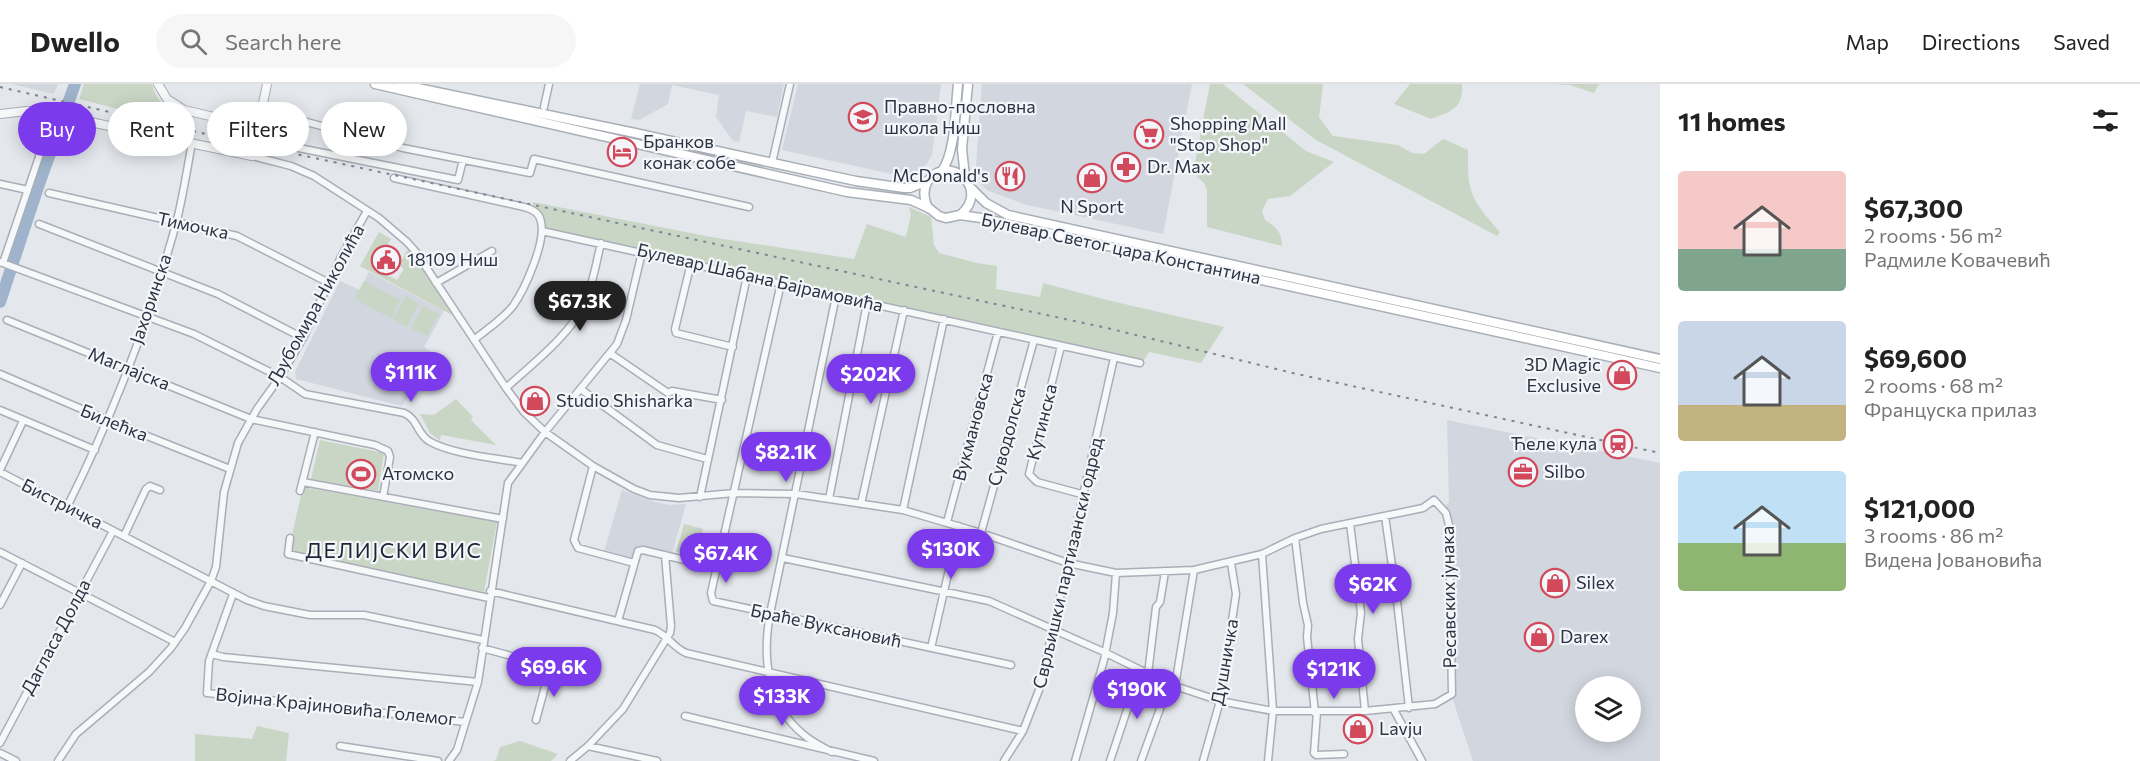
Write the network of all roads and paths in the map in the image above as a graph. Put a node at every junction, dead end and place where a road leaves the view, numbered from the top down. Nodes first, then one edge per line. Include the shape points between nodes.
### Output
1 (158, 84) edge
2 (267, 84) edge
3 (375, 84) edge
4 (399, 84) edge
5 (549, 84) edge
6 (790, 84) edge
7 (958, 84) edge
8 (968, 84) edge
9 (264, 102) edge
10 (544, 106) dead end
11 (18, 112) edge
12 (0, 114) edge
13 (207, 115) edge
14 (309, 123) edge
15 (309, 150) edge
16 (39, 156) edge
17 (189, 156) edge
18 (252, 156) edge
19 (463, 160) junction
20 (771, 163) junction
21 (942, 171) junction
22 (965, 177) junction
23 (394, 178) dead end
24 (929, 180) junction
25 (0, 184) edge
26 (972, 189) junction
27 (28, 190) junction
28 (49, 193) dead end
29 (749, 207) dead end
30 (929, 208) junction
31 (367, 211) junction
32 (960, 215) junction
33 (176, 223) junction
34 (39, 224) dead end
35 (542, 231) junction
36 (601, 243) junction
37 (492, 251) dead end
38 (642, 252) junction
39 (3, 263) edge
40 (691, 263) junction
41 (160, 272) junction
42 (747, 276) junction
43 (328, 283) junction
44 (436, 283) junction
45 (781, 283) junction
46 (836, 296) junction
47 (867, 303) junction
48 (904, 310) junction
49 (147, 316) junction
50 (945, 319) junction
51 (7, 320) dead end
52 (998, 332) junction
53 (303, 338) junction
54 (474, 340) junction
55 (1034, 340) junction
56 (733, 346) junction
57 (1060, 346) junction
58 (610, 354) junction
59 (1114, 358) junction
60 (1660, 359) edge
61 (1140, 363) dead end
62 (127, 368) junction
63 (1660, 368) edge
64 (0, 374) edge
65 (280, 377) junction
66 (506, 388) junction
67 (582, 390) junction
68 (722, 400) junction
69 (0, 410) edge
70 (251, 419) junction
71 (107, 420) junction
72 (23, 421) junction
73 (315, 432) junction
74 (545, 432) junction
75 (95, 450) junction
76 (707, 459) junction
77 (522, 463) junction
78 (593, 466) junction
79 (230, 469) junction
80 (0, 471) edge
81 (303, 482) junction
82 (160, 490) dead end
83 (300, 491) dead end
84 (734, 494) junction
85 (796, 494) junction
86 (1085, 495) junction
87 (383, 497) junction
88 (699, 497) junction
89 (829, 499) junction
90 (861, 504) junction
91 (67, 507) junction
92 (903, 510) junction
93 (1385, 516) junction
94 (503, 519) junction
95 (947, 522) junction
96 (1350, 523) junction
97 (959, 526) junction
98 (113, 531) junction
99 (981, 533) junction
100 (124, 536) junction
101 (290, 538) dead end
102 (1296, 538) junction
103 (0, 552) edge
104 (1262, 554) junction
105 (665, 555) junction
106 (783, 558) junction
107 (1230, 562) junction
108 (22, 563) junction
109 (633, 563) junction
110 (1068, 563) junction
111 (718, 568) junction
112 (1194, 570) junction
113 (1165, 572) junction
114 (1116, 573) junction
115 (211, 581) junction
116 (945, 591) junction
117 (80, 592) junction
118 (233, 594) junction
119 (490, 594) junction
120 (0, 605) edge
121 (770, 614) junction
122 (618, 621) junction
123 (1053, 629) junction
124 (667, 637) junction
125 (175, 642) junction
126 (483, 644) junction
127 (931, 648) junction
128 (1104, 652) junction
129 (212, 654) junction
130 (1011, 665) dead end
131 (548, 666) junction
132 (1140, 670) junction
133 (768, 672) junction
134 (573, 673) dead end
135 (1148, 674) junction
136 (478, 682) junction
137 (1172, 685) junction
138 (1220, 701) junction
139 (1409, 708) junction
140 (1394, 710) junction
141 (1273, 711) junction
142 (1365, 711) junction
143 (1316, 713) junction
144 (685, 716) dead end
145 (536, 720) dead end
146 (465, 722) junction
147 (1023, 731) junction
148 (0, 743) edge
149 (340, 746) dead end
150 (588, 746) junction
151 (832, 752) junction
152 (0, 753) edge
153 (1344, 754) dead end
154 (452, 760) edge
155 (16, 761) edge
156 (58, 761) edge
157 (438, 761) edge
158 (570, 761) edge
159 (657, 761) edge
160 (874, 761) edge
161 (1004, 761) edge
162 (1075, 761) edge
163 (1110, 761) edge
164 (1141, 761) edge
165 (1203, 761) edge
166 (1268, 761) edge
167 (1422, 761) edge

1 - 13 street via 167,99 184,110
2 - 9 street
3 - 30 main road, Булевар Светог цара Константина via 847,192 910,200
4 - 20 main road
5 - 10 street
6 - 20 street
7 - 21 main road via 951,148
8 - 22 main road via 962,149
11 - 12 street
14 - 19 street
15 - 19 street via 458,180
16 - 27 street
17 - 33 street, Јахоринска
18 - 31 street via 306,171
19 - 29 street via 530,173 534,159
20 - 24 main road via 895,188 910,188
21 - 22 main road via 958,172
21 - 24 main road
22 - 26 main road
23 - 35 street via 532,209 539,216
24 - 30 main road via 924,194
25 - 27 street
26 - 32 main road via 970,204
26 - 60 main road, Булевар Светог цара Константина via 986,203 1008,215
27 - 39 street
28 - 33 street, Тимочка
30 - 32 main road, Булевар Светог цара Константина via 946,218
31 - 43 street, Љубомира Николића
31 - 44 street via 407,242
32 - 63 main road, Булевар Светог цара Константина
33 - 41 street, Јахоринска
33 - 43 street, Тимочка via 237,236
34 - 41 street
35 - 36 street, Булевар Шабана Бајрамовића
35 - 54 street via 536,257 514,304
36 - 38 street, Булевар Шабана Бајрамовића
36 - 66 street via 585,303 576,318
37 - 44 street
38 - 40 street, Булевар Шабана Бајрамовића
38 - 58 street via 626,320
39 - 49 street
40 - 42 street, Булевар Шабана Бајрамовића
40 - 56 street via 676,333
41 - 49 street, Јахоринска
41 - 53 street via 218,294
42 - 45 street, Булевар Шабана Бајрамовића
42 - 56 street
43 - 53 street, Љубомира Николића
44 - 54 street
45 - 46 street, Булевар Шабана Бајрамовића
45 - 84 street, Браће Вуксановић
46 - 47 street, Булевар Шабана Бајрамовића
46 - 85 street
47 - 48 street, Булевар Шабана Бајрамовића
47 - 89 street
48 - 50 street, Булевар Шабана Бајрамовића
48 - 90 street
49 - 62 street, Јахоринска
49 - 65 street via 194,334
50 - 52 street, Булевар Шабана Бајрамовића
50 - 92 street
51 - 62 street, Маглајска
52 - 55 street, Булевар Шабана Бајрамовића
52 - 95 street, Вукмановска
53 - 65 street, Љубомира Николића
54 - 66 street
55 - 57 street, Булевар Шабана Бајрамовића
55 - 99 street, Суводолска
56 - 68 street
57 - 59 street, Булевар Шабана Бајрамовића
57 - 86 street, Кутинска via 1029,474 1037,482
58 - 67 street
58 - 68 street via 668,393
59 - 61 street, Булевар Шабана Бајрамовића
59 - 86 street, Сврљишки партизански одред
62 - 70 street, Маглајска
62 - 71 street, Јахоринска
64 - 71 street, Билећка
65 - 70 street, Љубомира Николића
65 - 77 street via 304,394 410,416 422,435 439,445
66 - 74 street
67 - 74 street
67 - 76 street via 657,445
68 - 76 street
69 - 72 street
70 - 73 street, Маглајска
70 - 79 street, Љубомира Николића
71 - 75 street, Јахоринска
71 - 79 street, Билећка
72 - 75 street
72 - 80 street
73 - 81 street
73 - 87 street, Маглајска via 375,445 388,452
74 - 77 street
74 - 78 street
75 - 91 street, Јахоринска
76 - 88 street
77 - 94 street via 508,483
78 - 88 street via 650,495
78 - 109 street via 575,545
79 - 115 street, Љубомира Николића via 219,558
80 - 91 street, Бистричка
81 - 83 street
81 - 87 street
82 - 100 street, Бистричка via 150,486 146,489
84 - 85 street
84 - 88 street
84 - 111 street, Браће Вуксановић
85 - 89 street
85 - 106 street
86 - 110 street, Сврљишки партизански одред
87 - 94 street
89 - 90 street
90 - 92 street
91 - 98 street, Бистричка
92 - 95 street
93 - 96 street
93 - 139 street
93 - 139 street, Ресавских јунака via 1423,508 1434,500 1446,513 1449,525 1452,694 1435,704
94 - 119 street
95 - 97 street
96 - 102 street
96 - 142 street via 1361,613 1358,639
97 - 99 street
97 - 116 street
98 - 100 street, Бистричка
98 - 117 street, Дагласа Долда
99 - 110 street
100 - 115 street, Бистричка
101 - 119 street via 288,554
102 - 104 street
102 - 143 street
103 - 108 street
104 - 107 street
104 - 141 street
105 - 109 street via 641,550
105 - 111 street
105 - 124 street via 671,626
106 - 116 street
106 - 121 street
107 - 112 street
107 - 138 street, Душничка via 1236,594
108 - 117 street
108 - 120 street
109 - 122 street
110 - 114 street
110 - 123 street, Сврљишки партизански одред
111 - 121 street, Браће Вуксановић via 711,593 713,601
112 - 113 street
112 - 137 street
113 - 114 street
113 - 135 street via 1156,607
114 - 128 street via 1113,613
115 - 118 street, Бистричка
115 - 125 street, Љубомира Николића
116 - 123 street via 989,601
116 - 127 street
117 - 125 street
117 - 148 street, Дагласа Долда
118 - 126 street, Бистричка via 264,606 310,615 364,615
118 - 129 street
119 - 122 street
119 - 126 street
121 - 127 street, Браће Вуксановић
121 - 133 street via 766,637
122 - 124 street
123 - 128 street
123 - 147 street, Сврљишки партизански одред via 1039,690
124 - 133 street via 686,654
124 - 150 street via 623,709
125 - 156 street, Љубомира Николића via 149,672 76,734
126 - 131 street, Бистричка
126 - 136 street
127 - 130 street, Браће Вуксановић
128 - 132 street
128 - 162 street
129 - 136 street
129 - 146 street, Војина Крајиновића Големог via 207,669 207,693
131 - 134 street, Бистричка
131 - 145 street
132 - 135 street
132 - 163 street
133 - 147 street
133 - 151 street via 773,692 795,727
135 - 137 street
136 - 146 street
137 - 138 street
137 - 164 street
138 - 141 street
138 - 165 street, Душничка
139 - 140 street
140 - 142 street
140 - 167 street
141 - 143 street
141 - 166 street
142 - 143 street
143 - 153 street via 1314,753
144 - 151 street
146 - 154 street
147 - 161 street, Сврљишки партизански одред
149 - 157 street
150 - 158 street
150 - 159 street
151 - 160 street
152 - 155 street

